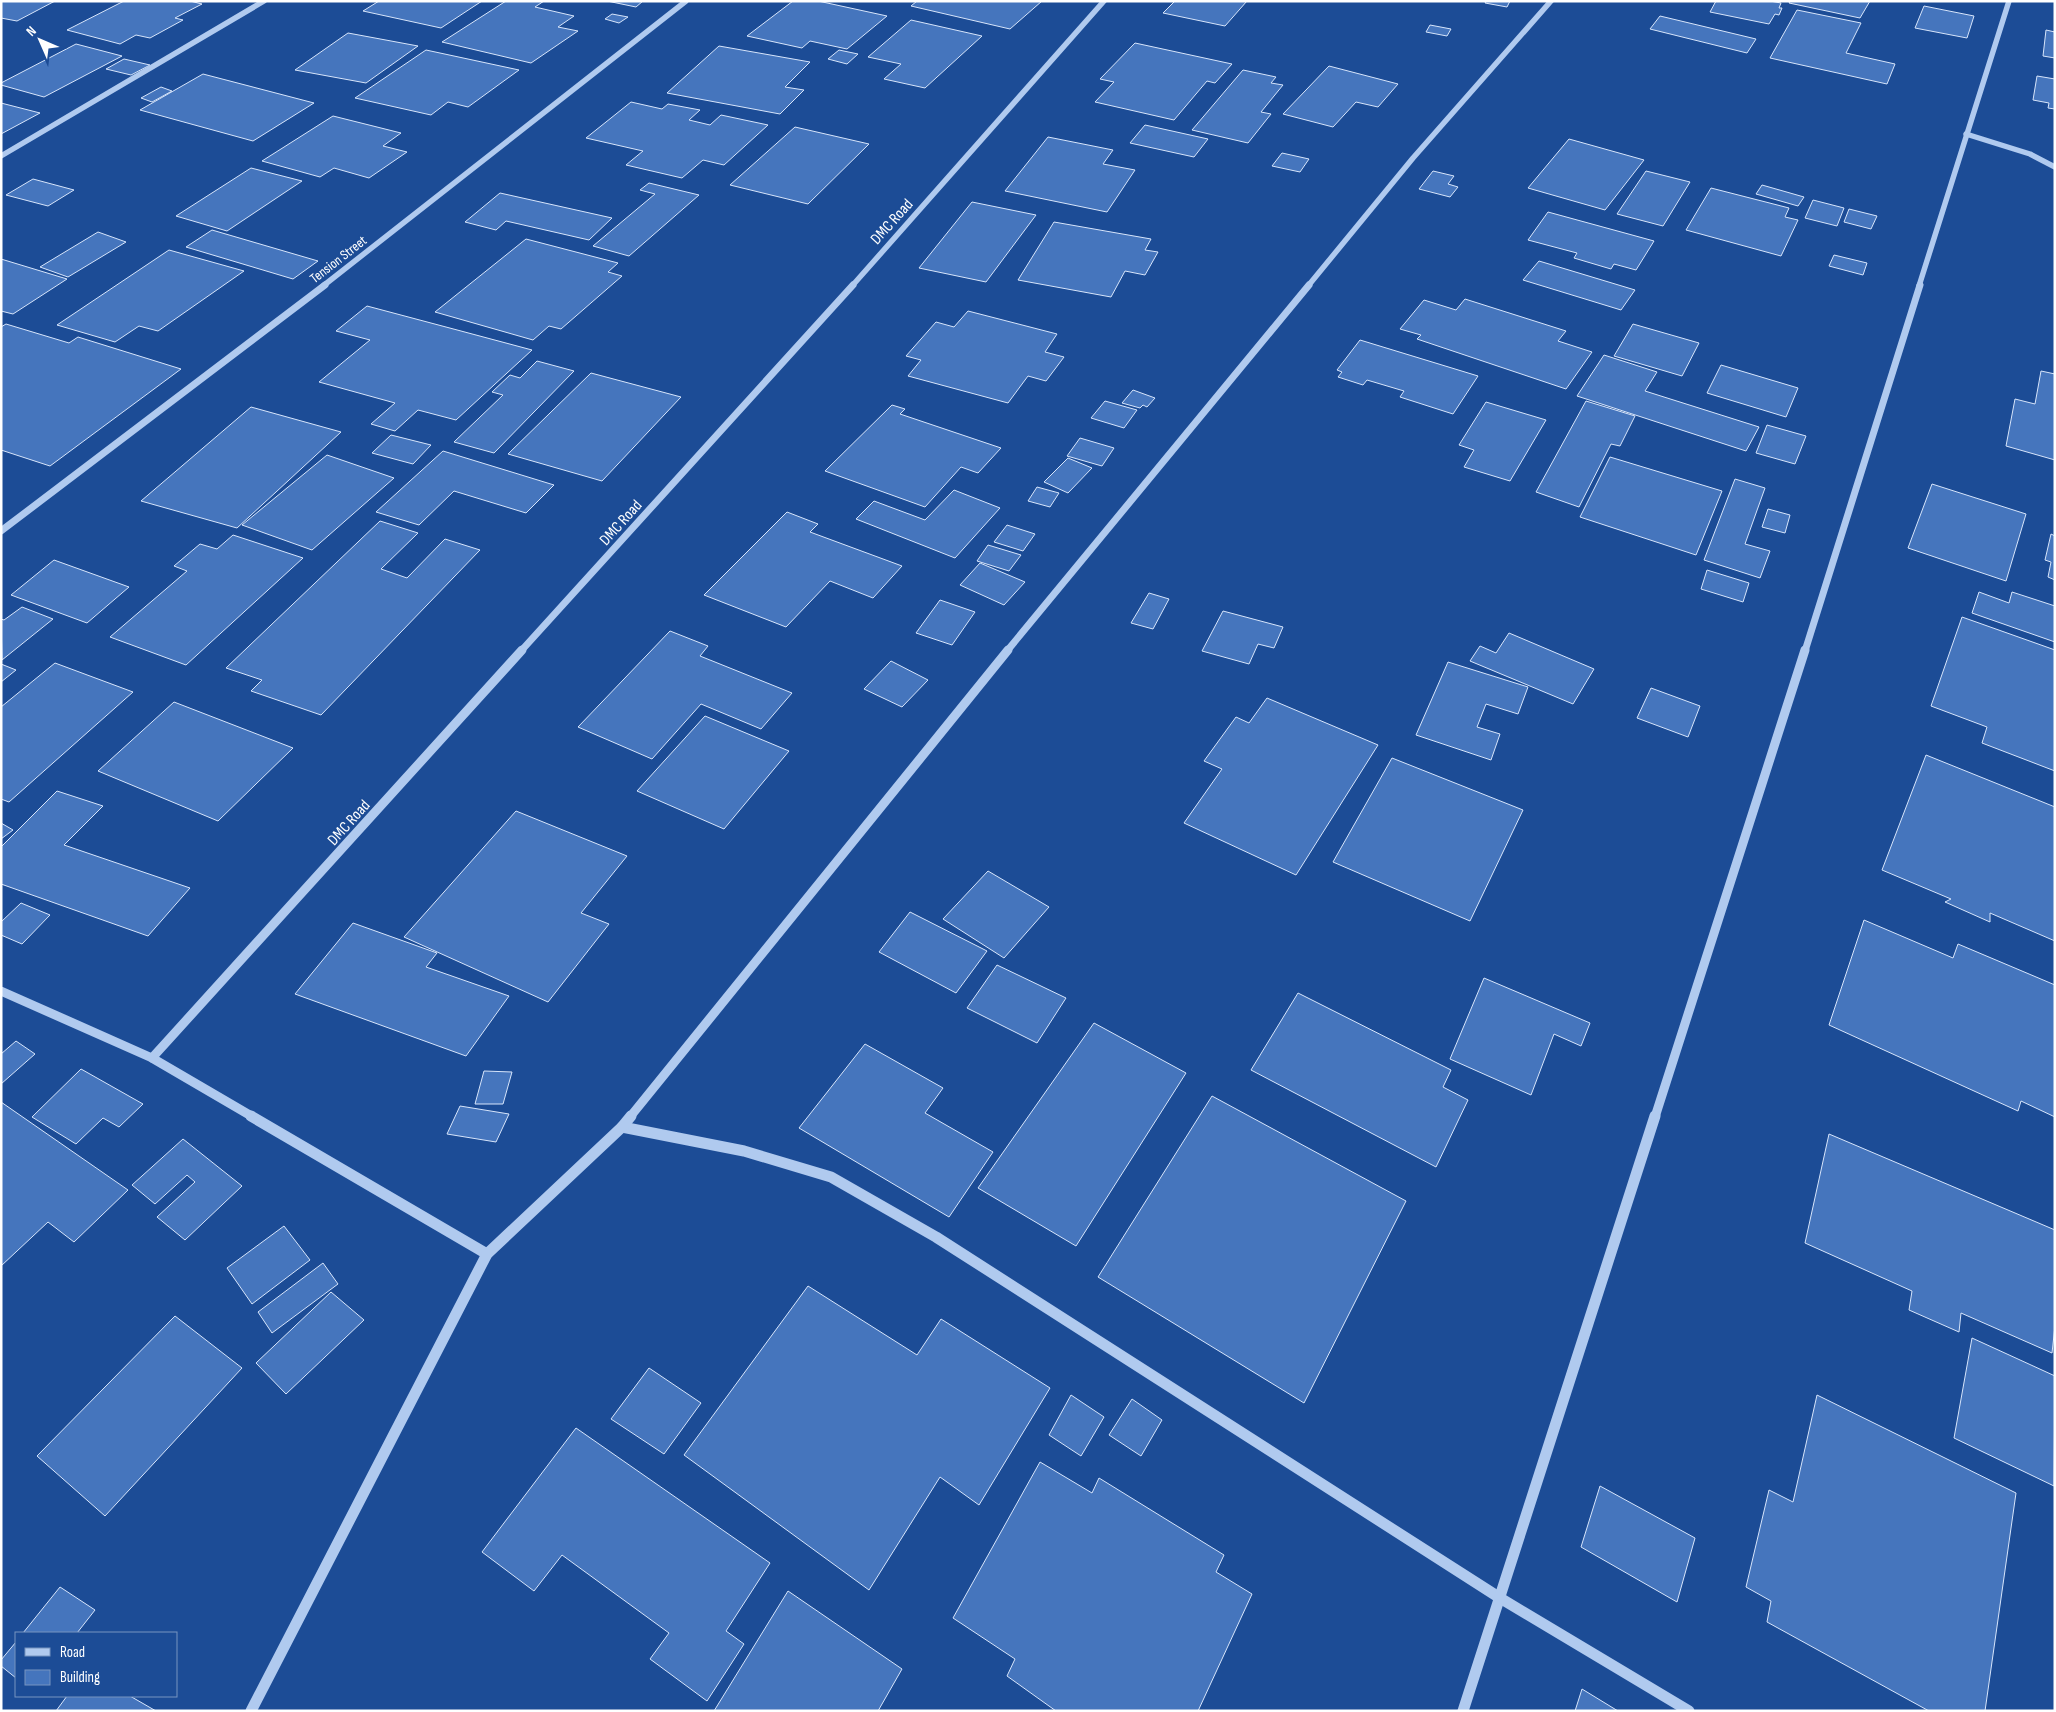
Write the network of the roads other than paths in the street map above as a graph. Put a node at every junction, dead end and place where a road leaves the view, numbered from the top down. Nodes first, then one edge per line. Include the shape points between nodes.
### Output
1 (264, 1) edge
2 (686, 1) edge
3 (1104, 1) edge
4 (1551, 1) edge
5 (2009, 1) edge
6 (1966, 134) junction
7 (1, 156) edge
8 (2055, 167) edge
9 (1, 531) edge
10 (1, 991) edge
11 (152, 1058) junction
12 (622, 1127) junction
13 (487, 1254) junction
14 (1500, 1598) junction
15 (251, 1711) edge
16 (1463, 1711) edge
17 (1689, 1711) edge

1 - 7 street
2 - 9 street, Tension Street via 308,298
3 - 11 street, DMC Road via 821,321
4 - 12 street via 1412,158 898,784
5 - 6 street
6 - 8 street via 2030,154
6 - 14 street via 1780,730
10 - 11 street
11 - 13 street
12 - 13 street
12 - 14 street via 744,1151 831,1177 936,1237
13 - 15 street
14 - 16 street
14 - 17 street

